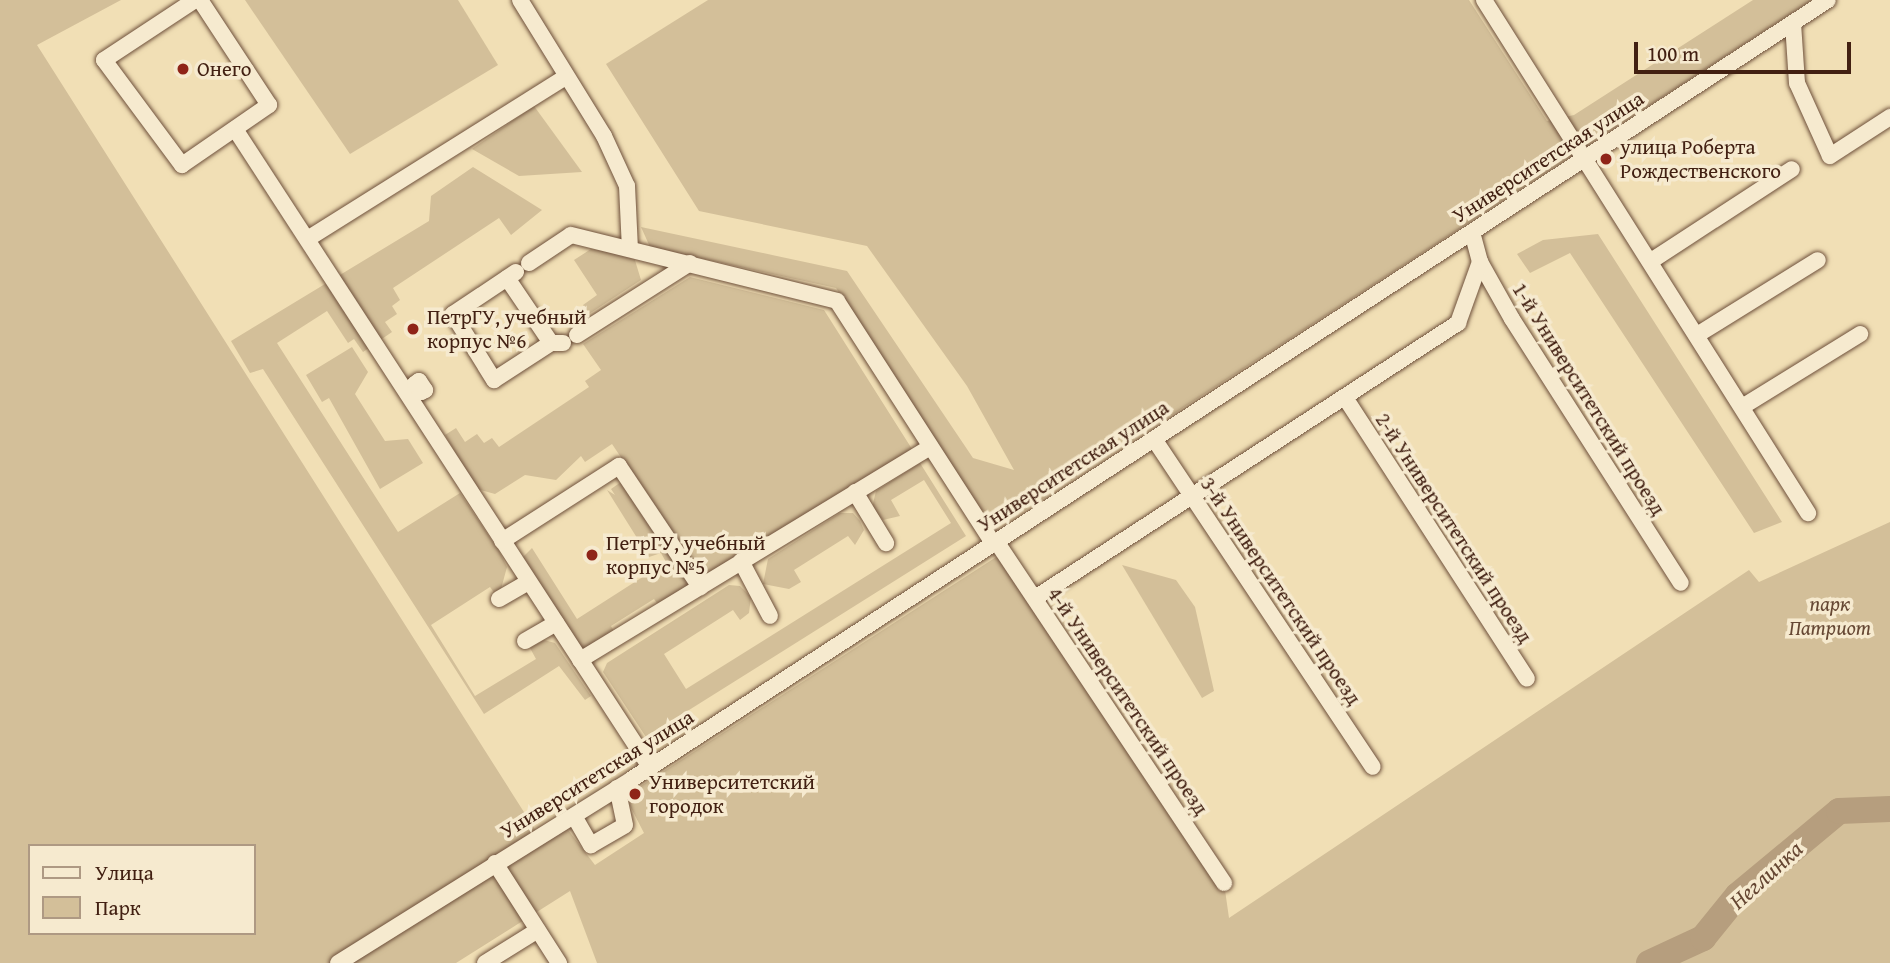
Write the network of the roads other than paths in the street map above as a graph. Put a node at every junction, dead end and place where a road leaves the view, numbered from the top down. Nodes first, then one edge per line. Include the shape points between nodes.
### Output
1 (198, 0) edge
2 (520, 0) edge
3 (1484, 0) edge
4 (1829, 0) edge
5 (1793, 23) junction
6 (564, 78) junction
7 (1890, 117) edge
8 (235, 130) junction
9 (1584, 158) junction
10 (1791, 169) dead end
11 (1472, 232) junction
12 (309, 238) junction
13 (630, 249) junction
14 (1818, 260) dead end
15 (1651, 261) junction
16 (1480, 262) junction
17 (690, 263) junction
18 (517, 271) junction
19 (1860, 334) dead end
20 (1697, 335) junction
21 (564, 340) junction
22 (1346, 399) junction
23 (1742, 407) junction
24 (1154, 439) junction
25 (930, 447) junction
26 (855, 492) junction
27 (1190, 494) junction
28 (1808, 513) dead end
29 (502, 541) junction
30 (995, 542) junction
31 (887, 543) dead end
32 (741, 561) junction
33 (529, 582) junction
34 (1681, 583) dead end
35 (700, 587) junction
36 (1035, 598) junction
37 (499, 599) dead end
38 (770, 616) dead end
39 (556, 623) junction
40 (525, 641) dead end
41 (580, 660) junction
42 (1527, 679) dead end
43 (650, 767) junction
44 (1373, 767) dead end
45 (617, 788) junction
46 (574, 816) junction
47 (495, 863) junction
48 (1224, 883) dead end
49 (538, 930) junction
50 (338, 963) edge
51 (485, 963) edge
52 (559, 963) edge

1 - 8 street via 269,105
1 - 8 street via 104,60 181,165
2 - 6 street
3 - 9 street
4 - 5 street, Университетская улица
5 - 7 street via 1797,83 1830,156
5 - 9 street, Университетская улица
6 - 12 street
6 - 13 street via 604,136 627,186
8 - 12 street
9 - 11 street, Университетская улица
9 - 15 street
10 - 15 street
11 - 16 street, 1-й Университетский проезд
11 - 24 street, Университетская улица
12 - 29 street
13 - 17 street, 4-й Университетский проезд
13 - 18 street, 4-й Университетский проезд via 571,235
14 - 20 street
15 - 20 street
16 - 22 street via 1458,323
16 - 34 street, 1-й Университетский проезд
17 - 21 street
17 - 25 street, 4-й Университетский проезд via 836,300
18 - 21 street
18 - 21 street, 4-й Университетский проезд via 453,314 494,380
19 - 23 street
20 - 23 street
22 - 27 street
22 - 42 street, 2-й Университетский проезд
23 - 28 street
24 - 27 street, 3-й Университетский проезд
24 - 30 street, Университетская улица
25 - 26 street
25 - 30 street, 4-й Университетский проезд
26 - 31 street
26 - 32 street
27 - 36 street
27 - 44 street, 3-й Университетский проезд
29 - 33 street
29 - 35 street via 619,466
30 - 36 street, 4-й Университетский проезд
30 - 43 street, Университетская улица
32 - 35 street
32 - 38 street
33 - 37 street
33 - 39 street
35 - 41 street
36 - 48 street, 4-й Университетский проезд
39 - 40 street
39 - 41 street
41 - 43 street
43 - 45 street, Университетская улица
45 - 46 street, Университетская улица
45 - 46 street via 625,825 591,845
46 - 47 street, Университетская улица
47 - 49 street
47 - 50 street, Университетская улица
49 - 51 street
49 - 52 street

